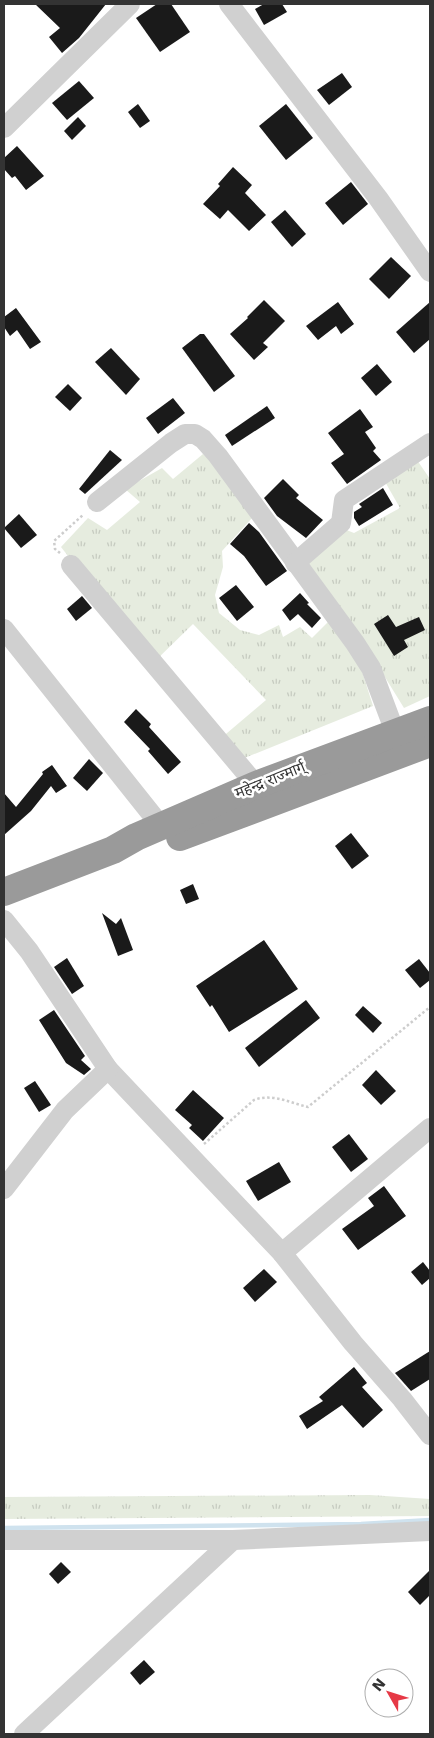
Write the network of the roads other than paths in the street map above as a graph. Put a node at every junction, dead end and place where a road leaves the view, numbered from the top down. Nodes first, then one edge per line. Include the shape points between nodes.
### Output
1 (130, 4) edge
2 (229, 4) edge
3 (4, 128) edge
4 (430, 272) edge
5 (430, 443) edge
6 (97, 502) road end
7 (295, 563) junction
8 (71, 565) road end
9 (4, 629) edge
10 (430, 720) edge
11 (395, 732) junction
12 (430, 744) edge
13 (256, 785) junction
14 (161, 826) junction
15 (113, 850) junction
16 (4, 892) edge
17 (4, 920) edge
18 (108, 1069) junction
19 (430, 1128) edge
20 (4, 1189) edge
21 (282, 1253) junction
22 (430, 1435) edge
23 (430, 1531) edge
24 (4, 1540) edge
25 (233, 1540) junction
26 (24, 1734) edge

1 - 3 street
2 - 4 street via 378,198
5 - 7 street via 344,500 341,523
6 - 7 street via 171,442 185,434 195,434 218,456
7 - 11 street via 370,668
8 - 13 street
9 - 14 street
10 - 11 highway, महेन्द्र राज्मार्ग्
11 - 13 highway, महेन्द्र राज्मार्ग्
12 - 15 highway, महेन्द्र राज्मार्ग् via 163,844
13 - 14 highway, महेन्द्र राज्मार्ग्
14 - 15 highway, महेन्द्र राज्मार्ग्
15 - 16 highway, महेन्द्र राज्मार्ग्
17 - 18 street
18 - 20 street via 65,1110
18 - 21 street
19 - 21 street
21 - 22 street
23 - 25 street
24 - 25 street
25 - 26 street

